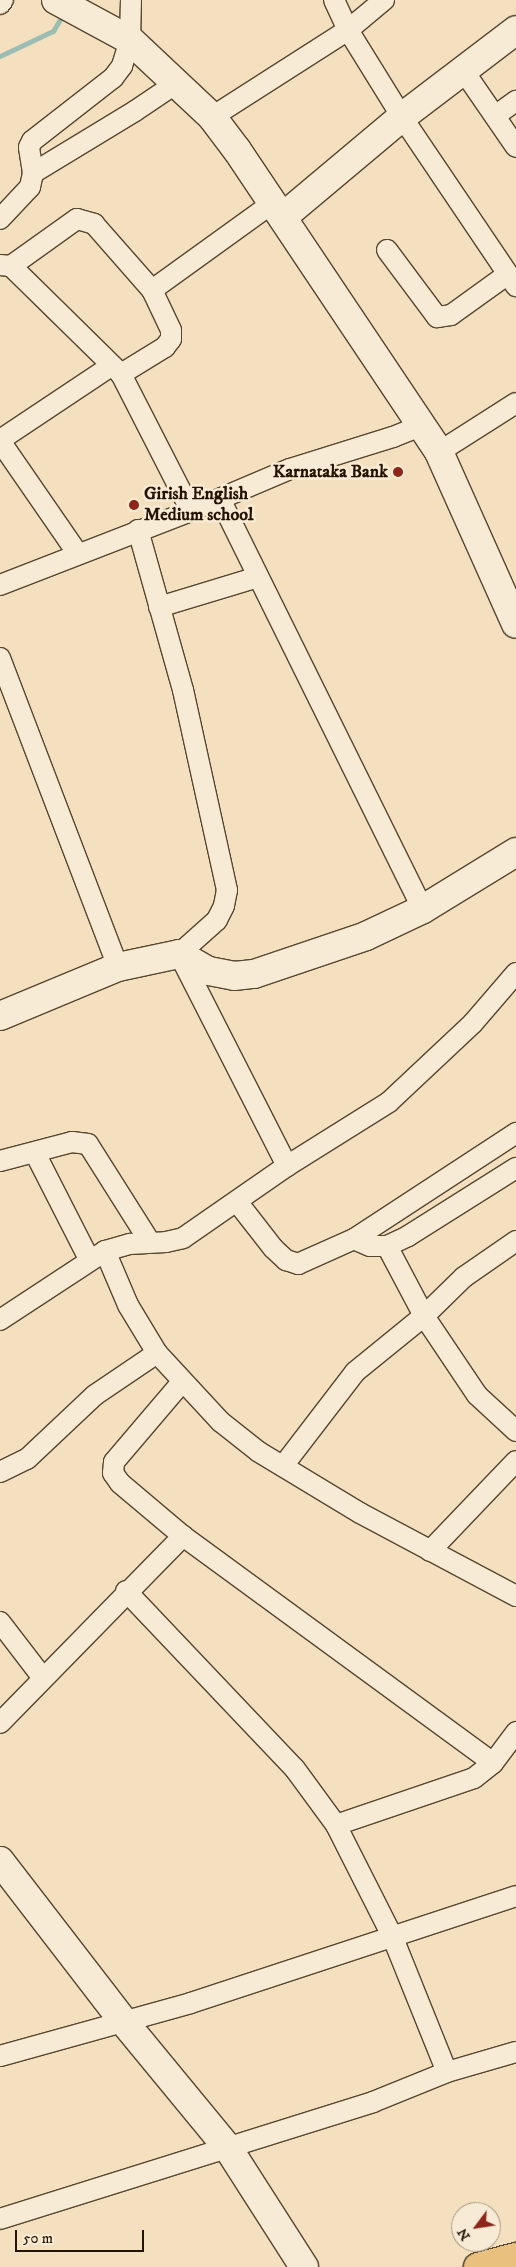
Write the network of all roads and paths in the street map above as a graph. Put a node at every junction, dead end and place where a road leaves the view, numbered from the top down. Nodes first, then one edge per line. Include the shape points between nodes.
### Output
1 (3, 0) edge
2 (56, 0) edge
3 (131, 0) edge
4 (334, 0) edge
5 (384, 0) edge
6 (0, 4) edge
7 (348, 30) junction
8 (516, 30) edge
9 (130, 40) junction
10 (463, 70) junction
11 (178, 82) junction
12 (516, 101) edge
13 (495, 116) junction
14 (212, 117) junction
15 (402, 117) junction
16 (516, 147) edge
17 (33, 173) junction
18 (279, 209) junction
19 (0, 219) edge
20 (386, 250) dead end
21 (5, 266) edge
22 (512, 280) edge
23 (152, 290) junction
24 (116, 370) junction
25 (516, 403) edge
26 (422, 425) junction
27 (0, 440) edge
28 (439, 452) junction
29 (7, 466) edge
30 (220, 499) junction
31 (191, 511) junction
32 (138, 530) junction
33 (78, 554) junction
34 (258, 577) junction
35 (0, 585) edge
36 (160, 607) junction
37 (516, 624) edge
38 (0, 658) edge
39 (516, 852) edge
40 (423, 909) junction
41 (179, 954) junction
42 (118, 967) junction
43 (516, 973) edge
44 (2, 1010) edge
45 (516, 1133) edge
46 (35, 1153) junction
47 (0, 1161) edge
48 (287, 1166) junction
49 (516, 1168) edge
50 (238, 1202) junction
51 (354, 1239) junction
52 (150, 1242) junction
53 (387, 1246) junction
54 (513, 1248) edge
55 (97, 1255) junction
56 (424, 1316) junction
57 (0, 1320) edge
58 (157, 1354) junction
59 (182, 1382) junction
60 (516, 1431) edge
61 (516, 1461) edge
62 (283, 1466) junction
63 (0, 1472) edge
64 (184, 1536) junction
65 (430, 1551) junction
66 (126, 1591) junction
67 (516, 1596) edge
68 (0, 1622) edge
69 (43, 1678) junction
70 (0, 1723) edge
71 (516, 1732) edge
72 (493, 1763) junction
73 (336, 1825) junction
74 (0, 1861) edge
75 (516, 1896) edge
76 (393, 1938) junction
77 (124, 2022) junction
78 (516, 2052) edge
79 (0, 2056) edge
80 (447, 2072) junction
81 (228, 2148) junction
82 (0, 2219) edge
83 (516, 2257) edge
84 (304, 2267) edge
85 (478, 2267) edge

1 - 6 street
2 - 9 main road
3 - 9 street
4 - 7 street
5 - 7 street
7 - 14 street
7 - 15 street
8 - 10 main road
9 - 11 main road
9 - 17 street via 122,66 113,78 32,141 28,147
10 - 13 street
10 - 15 main road
11 - 14 main road
11 - 17 street
12 - 13 street
13 - 16 street
14 - 18 main road
15 - 18 main road
15 - 22 street
17 - 19 street via 30,187
18 - 23 street
18 - 26 main road
20 - 22 street via 437,317 451,315
21 - 23 street via 68,224 77,219 86,220 94,224
21 - 24 street
23 - 24 street via 168,320 171,339 165,347
24 - 27 street
24 - 31 street
25 - 28 street
26 - 28 main road
26 - 30 street via 290,469
27 - 29 street
28 - 37 main road
29 - 33 street
30 - 31 street
30 - 34 street
31 - 32 street
32 - 33 street
32 - 36 street
33 - 35 street
34 - 36 street
34 - 40 street
36 - 41 street via 183,690 227,890 217,920
38 - 42 street
39 - 40 main road
40 - 41 main road via 366,936 254,974 234,976 209,971
41 - 42 main road
41 - 48 street
42 - 44 main road
43 - 48 street via 473,1022 396,1096
45 - 51 street
46 - 47 street
46 - 52 street via 72,1142 88,1144
46 - 55 street
48 - 50 street
49 - 53 street
50 - 51 street via 286,1260 298,1264
50 - 52 street via 183,1238
51 - 53 street via 370,1246
52 - 55 street
53 - 56 street
54 - 56 street via 464,1276
55 - 57 street
55 - 58 street
56 - 60 street via 476,1395
56 - 62 street via 355,1372
58 - 59 street
58 - 63 street via 95,1395 26,1459
59 - 62 street via 221,1422
59 - 64 street via 114,1462 113,1473 120,1483
61 - 65 street
62 - 65 street
64 - 66 street
64 - 72 street
65 - 67 street
66 - 69 street
66 - 73 street via 295,1769
68 - 69 street
69 - 70 street
71 - 72 street
72 - 73 street via 456,1787
73 - 76 street
74 - 77 main road
75 - 76 street
76 - 77 street
76 - 80 street
77 - 79 street
77 - 81 main road
78 - 80 street
80 - 81 street via 373,2102
81 - 82 street
81 - 84 main road
83 - 85 highway

